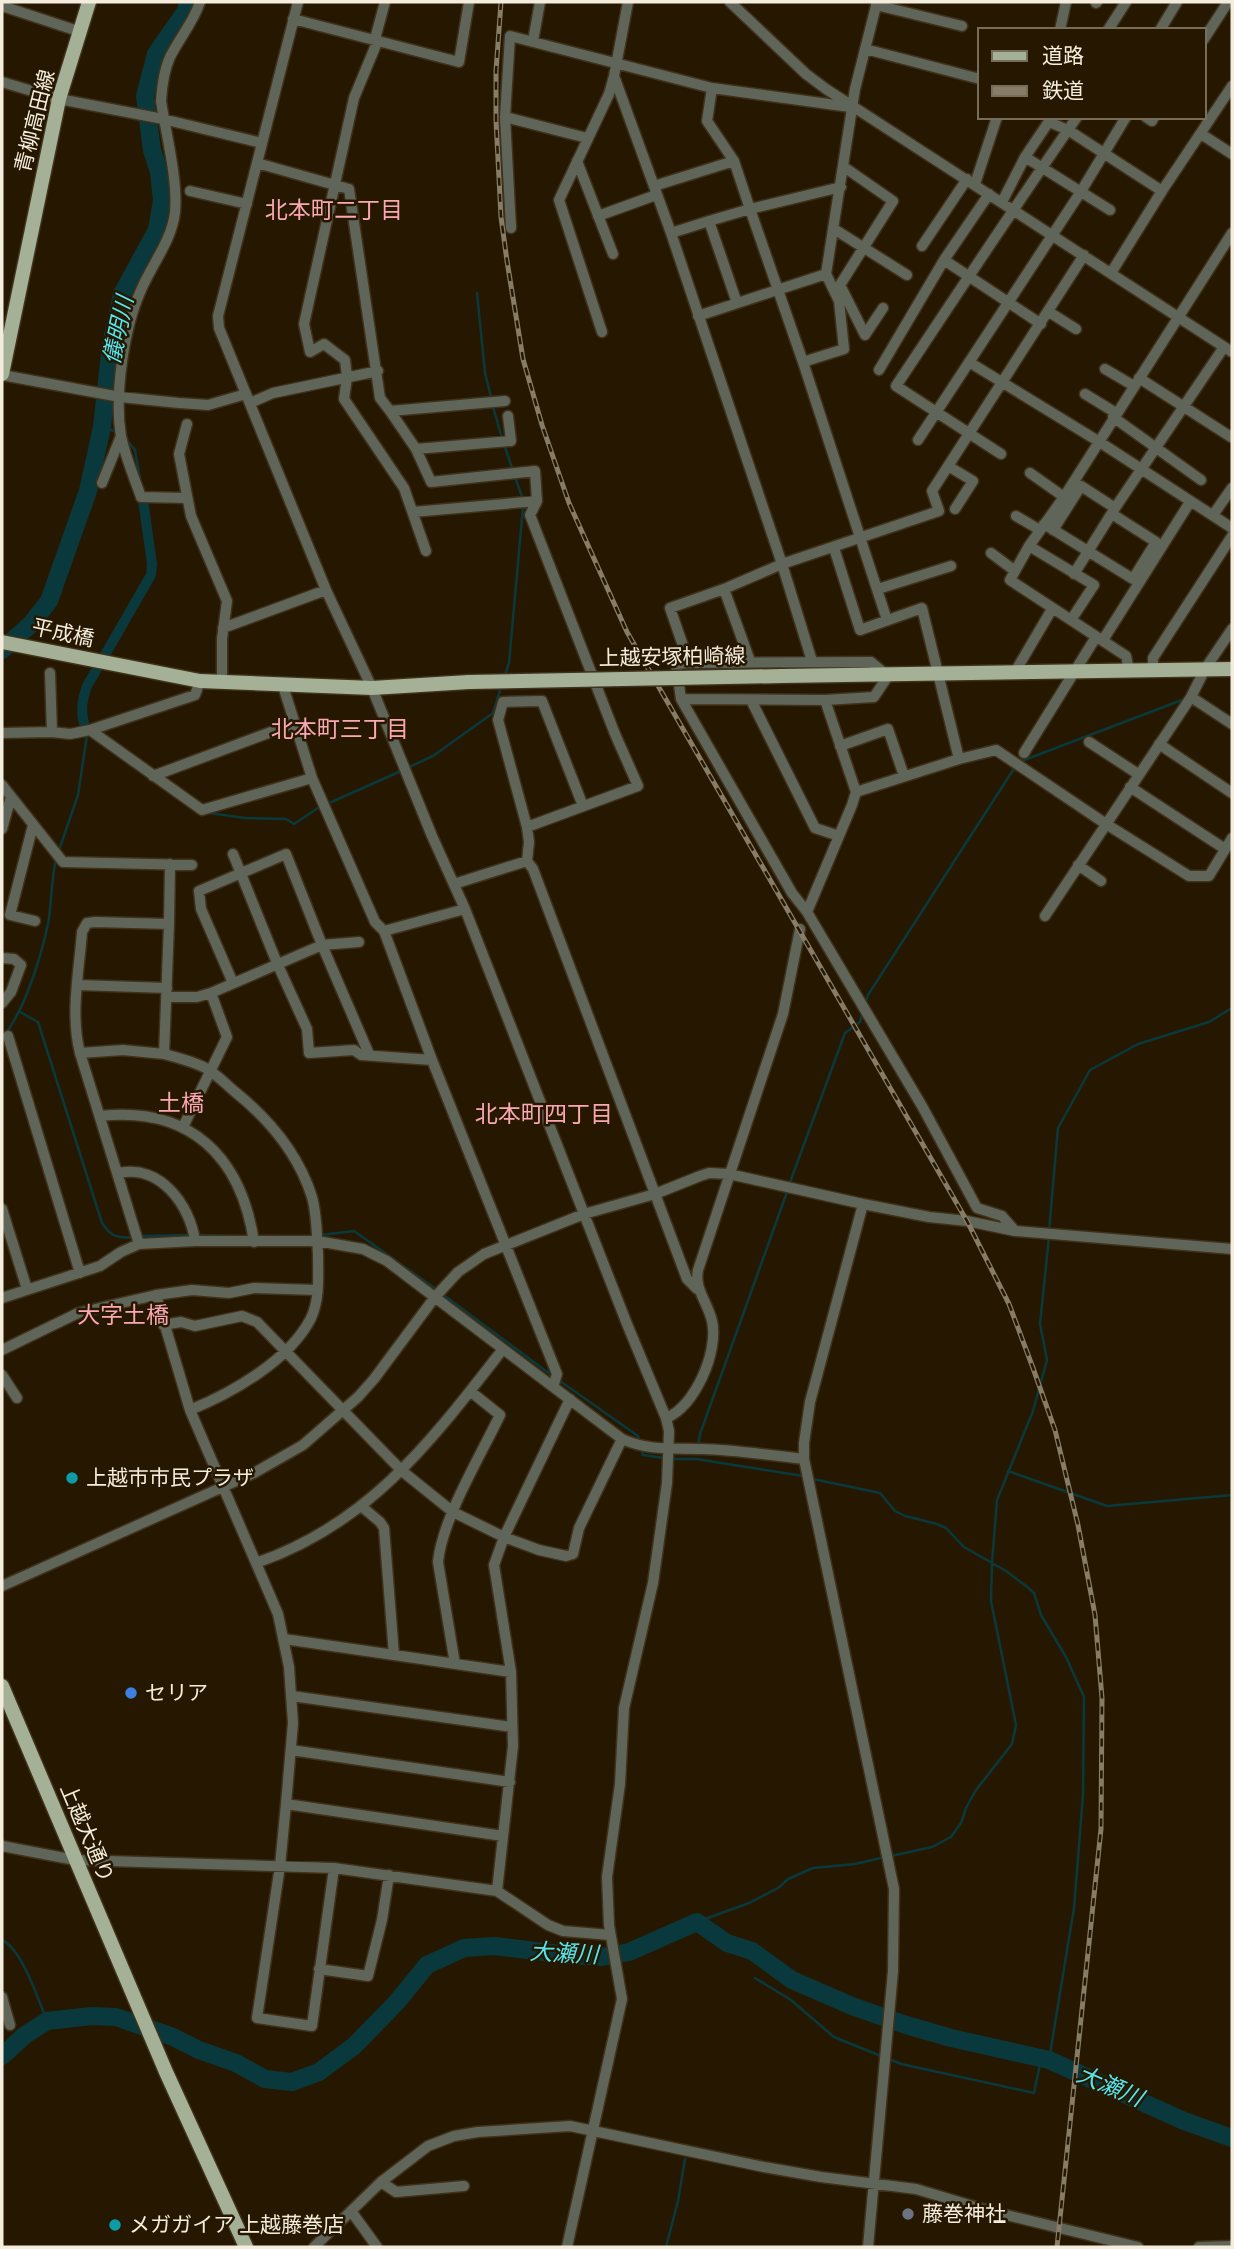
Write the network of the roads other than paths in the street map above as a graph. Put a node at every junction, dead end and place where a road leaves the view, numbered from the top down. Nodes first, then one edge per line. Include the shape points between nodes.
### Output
1 (89, 2) edge
2 (200, 2) edge
3 (298, 2) edge
4 (385, 2) edge
5 (469, 2) edge
6 (541, 2) edge
7 (628, 2) edge
8 (730, 2) edge
9 (1066, 2) edge
10 (1126, 2) edge
11 (1177, 2) edge
12 (876, 3) edge
13 (1226, 5) edge
14 (2, 6) edge
15 (24, 6) edge
16 (293, 19) junction
17 (962, 26) dead end
18 (1060, 28) edge
19 (1109, 28) edge
20 (1161, 28) edge
21 (81, 33) junction
22 (1206, 36) edge
23 (377, 40) junction
24 (533, 41) junction
25 (865, 49) junction
26 (615, 62) junction
27 (614, 76) junction
28 (978, 78) edge
29 (2, 82) edge
30 (1232, 86) edge
31 (712, 88) junction
32 (60, 99) junction
33 (853, 107) junction
34 (505, 117) junction
35 (161, 118) junction
36 (996, 119) edge
37 (1050, 119) edge
38 (1076, 119) edge
39 (1125, 119) edge
40 (1068, 130) junction
41 (1201, 134) junction
42 (587, 138) junction
43 (262, 143) junction
44 (1103, 154) junction
45 (1232, 155) edge
46 (1025, 157) junction
47 (577, 161) junction
48 (734, 161) junction
49 (257, 163) junction
50 (844, 167) junction
51 (1044, 168) junction
52 (971, 182) junction
53 (335, 184) junction
54 (841, 187) junction
55 (655, 190) junction
56 (190, 191) dead end
57 (1162, 191) junction
58 (1080, 193) junction
59 (989, 194) junction
60 (1002, 202) junction
61 (247, 204) junction
62 (1013, 208) junction
63 (750, 209) junction
64 (1110, 210) dead end
65 (598, 216) junction
66 (709, 221) junction
67 (511, 228) dead end
68 (834, 229) junction
69 (671, 233) junction
70 (1232, 233) edge
71 (1052, 235) junction
72 (922, 246) dead end
73 (1229, 246) edge
74 (863, 248) junction
75 (613, 254) dead end
76 (1084, 255) junction
77 (944, 260) junction
78 (1111, 273) junction
79 (826, 274) junction
80 (907, 275) dead end
81 (969, 277) junction
82 (778, 290) junction
83 (737, 303) junction
84 (1009, 304) junction
85 (883, 308) dead end
86 (1049, 312) junction
87 (698, 316) junction
88 (1179, 317) junction
89 (1041, 324) junction
90 (1076, 329) dead end
91 (602, 332) dead end
92 (1228, 349) edge
93 (803, 362) junction
94 (969, 362) junction
95 (1105, 369) dead end
96 (879, 370) dead end
97 (378, 371) junction
98 (2, 374) edge
99 (347, 377) junction
100 (1004, 382) junction
101 (1136, 382) junction
102 (1085, 394) dead end
103 (117, 396) junction
104 (248, 398) junction
105 (505, 401) dead end
106 (1183, 406) junction
107 (390, 411) junction
108 (937, 412) junction
109 (1114, 415) junction
110 (508, 416) dead end
111 (187, 424) dead end
112 (969, 434) junction
113 (121, 436) junction
114 (1231, 437) edge
115 (918, 440) dead end
116 (1098, 441) junction
117 (1156, 447) junction
118 (416, 449) junction
119 (1001, 454) dead end
120 (948, 466) junction
121 (1141, 469) junction
122 (1030, 473) dead end
123 (1201, 480) dead end
124 (102, 484) dead end
125 (1232, 488) edge
126 (1063, 496) junction
127 (187, 498) junction
128 (537, 501) junction
129 (1190, 502) junction
130 (955, 509) dead end
131 (1114, 511) junction
132 (413, 512) junction
133 (1213, 515) junction
134 (1016, 516) dead end
135 (1046, 528) junction
136 (1232, 528) edge
137 (861, 536) junction
138 (1232, 536) edge
139 (1029, 546) junction
140 (834, 548) junction
141 (426, 551) dead end
142 (1089, 551) junction
143 (990, 553) dead end
144 (782, 564) junction
145 (951, 566) dead end
146 (1015, 570) junction
147 (1074, 574) junction
148 (724, 589) junction
149 (878, 589) junction
150 (326, 590) junction
151 (1052, 609) junction
152 (887, 620) junction
153 (1071, 620) junction
154 (223, 628) junction
155 (1232, 629) edge
156 (1100, 638) junction
157 (2, 642) edge
158 (750, 661) junction
159 (812, 662) junction
160 (689, 663) junction
161 (115, 666) joint
162 (1205, 669) junction
163 (1232, 669) edge
164 (1129, 671) junction
165 (1153, 671) junction
166 (1015, 672) junction
167 (50, 673) dead end
168 (938, 673) junction
169 (1073, 673) junction
170 (888, 676) junction
171 (200, 681) junction
172 (222, 682) junction
173 (283, 686) junction
174 (372, 688) junction
175 (1191, 697) junction
176 (681, 699) junction
177 (751, 700) junction
178 (825, 700) junction
179 (295, 723) junction
180 (1232, 724) edge
181 (90, 730) junction
182 (52, 732) junction
183 (2, 733) edge
184 (1089, 742) dead end
185 (1159, 744) junction
186 (840, 746) junction
187 (1024, 753) dead end
188 (959, 759) junction
189 (1138, 774) junction
190 (153, 776) junction
191 (904, 776) junction
192 (312, 778) junction
193 (2, 785) edge
194 (1130, 787) junction
195 (856, 792) junction
196 (1232, 793) edge
197 (11, 797) junction
198 (583, 806) junction
199 (1106, 824) junction
200 (33, 825) junction
201 (527, 827) junction
202 (2, 829) edge
203 (839, 836) junction
204 (1230, 843) edge
205 (233, 854) dead end
206 (527, 861) junction
207 (170, 864) junction
208 (192, 865) dead end
209 (1078, 865) junction
210 (242, 873) junction
211 (1101, 881) dead end
212 (454, 884) junction
213 (465, 909) junction
214 (807, 912) junction
215 (1045, 916) dead end
216 (35, 921) dead end
217 (169, 924) junction
218 (800, 929) dead end
219 (384, 931) junction
220 (359, 942) dead end
221 (322, 945) junction
222 (2, 958) edge
223 (277, 963) junction
224 (233, 983) junction
225 (78, 985) junction
226 (167, 992) junction
227 (211, 993) junction
228 (2, 1003) edge
229 (2, 1046) edge
230 (80, 1053) junction
231 (164, 1054) junction
232 (369, 1054) junction
233 (432, 1060) junction
234 (210, 1071) junction
235 (100, 1116) junction
236 (183, 1127) junction
237 (119, 1173) junction
238 (729, 1174) junction
239 (655, 1194) junction
240 (863, 1205) junction
241 (2, 1209) edge
242 (584, 1214) junction
243 (1015, 1231) junction
244 (195, 1241) junction
245 (317, 1241) junction
246 (254, 1242) junction
247 (139, 1244) junction
248 (506, 1245) junction
249 (1232, 1250) edge
250 (80, 1273) junction
251 (27, 1289) junction
252 (317, 1290) junction
253 (700, 1292) junction
254 (156, 1295) junction
255 (435, 1297) junction
256 (2, 1298) edge
257 (163, 1325) junction
258 (503, 1349) junction
259 (2, 1350) edge
260 (285, 1350) junction
261 (2, 1374) edge
262 (553, 1387) junction
263 (470, 1391) junction
264 (17, 1398) dead end
265 (570, 1399) junction
266 (190, 1410) junction
267 (344, 1410) junction
268 (666, 1418) junction
269 (622, 1439) junction
270 (669, 1450) junction
271 (804, 1459) junction
272 (402, 1471) junction
273 (221, 1487) junction
274 (361, 1506) junction
275 (453, 1512) junction
276 (504, 1537) junction
277 (256, 1563) junction
278 (2, 1587) edge
279 (284, 1639) junction
280 (394, 1655) junction
281 (455, 1664) junction
282 (511, 1672) junction
283 (2, 1686) edge
284 (292, 1696) junction
285 (512, 1727) junction
286 (291, 1750) junction
287 (510, 1782) junction
288 (286, 1804) junction
289 (503, 1836) junction
290 (2, 1846) edge
291 (75, 1860) junction
292 (280, 1866) junction
293 (334, 1868) junction
294 (389, 1875) junction
295 (497, 1891) junction
296 (612, 1940) junction
297 (319, 1969) junction
298 (2, 1997) edge
299 (10, 2025) dead end
300 (594, 2130) junction
301 (381, 2182) junction
302 (874, 2183) junction
303 (464, 2186) dead end
304 (351, 2211) junction
305 (1232, 2246) edge
306 (246, 2247) edge
307 (314, 2247) edge
308 (377, 2247) edge
309 (567, 2247) edge
310 (868, 2247) edge
311 (1138, 2247) edge
312 (1199, 2247) edge

1 - 21 main road, 青柳高田線
2 - 35 street via 170,57
3 - 16 street
4 - 23 street
5 - 23 street via 459,62
6 - 24 street
7 - 26 street
8 - 33 street via 806,74
9 - 18 street
10 - 19 street
11 - 20 street
12 - 17 street
12 - 25 street
13 - 22 street
14 - 15 street
15 - 21 street
16 - 23 street
16 - 43 street
21 - 32 main road, 青柳高田線
23 - 53 street via 354,98
24 - 26 street
24 - 34 street via 510,36
25 - 28 street
25 - 33 street
26 - 27 street
26 - 31 street
27 - 42 street
27 - 55 street
29 - 32 street
30 - 41 street
31 - 33 street
31 - 48 street via 706,121
32 - 35 street
32 - 98 main road, 青柳高田線
33 - 50 street
33 - 52 street
34 - 42 street
34 - 67 street
35 - 43 street
35 - 103 street via 175,213 132,317
36 - 52 street
37 - 40 street
37 - 46 street
38 - 40 street
39 - 44 street
40 - 44 street
40 - 51 street
41 - 45 street
41 - 57 street
42 - 47 street
43 - 49 street
44 - 57 street
44 - 58 street
46 - 51 street
46 - 60 street
47 - 65 street
47 - 91 street via 559,200
48 - 55 street
48 - 63 street
49 - 53 street
49 - 61 street
50 - 54 street
50 - 74 street via 894,201
51 - 58 street
51 - 62 street
52 - 59 street
52 - 72 street
53 - 97 street via 349,189
53 - 99 street via 304,324 310,352 324,344 345,360
54 - 63 street
54 - 68 street
55 - 65 street
55 - 69 street
56 - 61 street
57 - 78 street
58 - 64 street
58 - 71 street
59 - 60 street
59 - 77 street
60 - 62 street
61 - 104 street via 218,317
62 - 71 street
62 - 81 street
63 - 66 street
63 - 82 street
65 - 75 street
66 - 69 street
66 - 83 street
68 - 74 street
68 - 79 street
69 - 87 street
70 - 73 street
71 - 76 street
71 - 84 street
73 - 88 street
74 - 80 street
74 - 85 street via 840,285 865,335
76 - 78 street
76 - 86 street
77 - 81 street
77 - 96 street
78 - 88 street
79 - 82 street
79 - 93 street via 839,301 844,349
81 - 84 street
81 - 108 street via 896,386
82 - 83 street
82 - 93 street
83 - 87 street
84 - 89 street
84 - 94 street
86 - 89 street
86 - 90 street
87 - 144 street
88 - 92 street
88 - 101 street
89 - 100 street
92 - 106 street
93 - 137 street
94 - 100 street
94 - 108 street
95 - 101 street
97 - 99 street
97 - 107 street via 380,398
98 - 103 street
99 - 104 street
99 - 132 street via 344,399 404,488
100 - 112 street
100 - 116 street
101 - 106 street
101 - 109 street
102 - 109 street
103 - 104 street via 208,405
103 - 113 street
104 - 150 street
105 - 107 street
106 - 114 street
106 - 117 street
107 - 118 street
108 - 112 street
108 - 115 street
109 - 116 street
109 - 117 street
110 - 118 street via 511,441
111 - 127 street via 179,454
112 - 119 street
112 - 120 street
113 - 124 street
113 - 127 street via 141,497
116 - 121 street
116 - 126 street
117 - 121 street
117 - 123 street
118 - 128 street via 431,482 535,471
120 - 130 street via 973,481
120 - 137 street via 932,491 939,511
121 - 129 street
121 - 131 street
122 - 126 street
125 - 133 street
126 - 135 street
127 - 154 street via 227,601
128 - 132 street
128 - 198 street via 530,515 638,786
129 - 133 street
129 - 156 street
131 - 135 street via 1080,486
131 - 142 street
131 - 142 street via 1156,542 1133,579
132 - 141 street
133 - 136 street
134 - 135 street
135 - 139 street
135 - 142 street
137 - 140 street
137 - 149 street
138 - 165 street via 1153,658
139 - 146 street
139 - 147 street
140 - 144 street
140 - 152 street via 860,630
142 - 147 street
143 - 146 street
144 - 148 street
144 - 159 street
145 - 149 street
146 - 151 street via 1010,580
147 - 153 street via 1094,585
148 - 158 street
148 - 160 street via 670,608
149 - 152 street
150 - 154 street
150 - 174 street
151 - 153 street
151 - 166 street
152 - 168 street via 922,608
153 - 156 street
154 - 172 street
155 - 162 street
156 - 164 street via 1126,656
156 - 169 street
157 - 161 main road, 平成橋
158 - 159 street
158 - 160 street
159 - 170 street via 871,662
160 - 176 street via 676,664
161 - 171 main road, 上越安塚柏崎線
162 - 163 main road, 上越安塚柏崎線
162 - 165 main road, 上越安塚柏崎線
162 - 175 street
164 - 165 main road, 上越安塚柏崎線
164 - 169 main road, 上越安塚柏崎線
166 - 168 main road, 上越安塚柏崎線
166 - 169 main road, 上越安塚柏崎線
167 - 182 street
168 - 170 main road, 上越安塚柏崎線
168 - 188 street
169 - 187 street
170 - 174 main road, 上越安塚柏崎線, bridge via 469,682
170 - 178 street via 874,697
171 - 172 main road, 上越安塚柏崎線
171 - 181 street via 195,695
172 - 173 main road, 上越安塚柏崎線
173 - 174 main road, 上越安塚柏崎線
173 - 179 street
174 - 212 street
175 - 180 street
175 - 185 street
176 - 177 street
176 - 214 street
177 - 178 street
177 - 203 street via 815,828
178 - 186 street
179 - 190 street
179 - 192 street
181 - 182 street
181 - 190 street
182 - 183 street
184 - 189 street
185 - 189 street
185 - 196 street
186 - 191 street via 888,729
186 - 195 street
188 - 191 street
188 - 199 street via 996,750
189 - 194 street
190 - 192 street via 202,810
191 - 195 street
192 - 219 street via 375,922
193 - 197 street
194 - 199 street
194 - 204 street
195 - 203 street
197 - 200 street
197 - 202 street
198 - 201 street
198 - 201 street via 542,701 503,702 498,720
199 - 204 street via 1189,876 1209,876
199 - 209 street
200 - 207 street via 63,862
200 - 216 street via 9,915
201 - 206 street
203 - 214 street
205 - 210 street
206 - 212 street
206 - 239 street
207 - 208 street
207 - 217 street
209 - 211 street
209 - 215 street
210 - 221 street via 286,854
210 - 223 street
210 - 224 street via 199,891 201,909
212 - 213 street
213 - 219 street
213 - 242 street
214 - 243 street via 977,1208 1002,1216
217 - 225 street via 87,923 82,932
217 - 226 street
218 - 238 street via 783,1014
219 - 233 street
220 - 221 street
221 - 223 street
221 - 232 street
222 - 228 street via 21,965
223 - 224 street
223 - 232 street via 307,1029 309,1053 354,1050
224 - 227 street
225 - 226 street
225 - 230 street via 75,1020
226 - 227 street via 198,997
226 - 231 street
227 - 234 street via 227,1037
229 - 250 street via 8,1036
230 - 231 street via 123,1050
230 - 235 street
231 - 234 street
232 - 233 street
233 - 248 street
234 - 236 street
234 - 245 street via 265,1117 287,1146 312,1196
235 - 236 street via 147,1116
235 - 237 street
236 - 246 street via 208,1145 232,1172 247,1207
237 - 244 street via 156,1179 175,1193 188,1213
237 - 247 street
238 - 239 street via 709,1173
238 - 240 street
238 - 253 street via 698,1270
239 - 242 street
239 - 253 street via 687,1279
240 - 243 street
240 - 271 street via 810,1402
241 - 251 street
242 - 248 street
242 - 268 street
243 - 249 street
244 - 246 street
244 - 247 street
245 - 246 street
245 - 252 street
245 - 255 street via 350,1245 376,1255
247 - 250 street
248 - 255 street via 458,1272
248 - 262 street via 557,1374
250 - 251 street
251 - 256 street
252 - 254 street via 254,1288
252 - 260 street via 312,1316
253 - 268 street via 712,1321 713,1341 700,1386 678,1413
254 - 257 street
254 - 259 street via 78,1313
255 - 258 street
255 - 267 street via 374,1380
257 - 260 street via 180,1322 195,1326 249,1317
257 - 266 street
258 - 262 street
258 - 263 street
260 - 266 street via 245,1382
260 - 267 street
261 - 264 street
262 - 265 street
263 - 272 street
263 - 275 street via 500,1415
265 - 269 street
265 - 276 street
266 - 273 street
267 - 272 street
267 - 273 street via 278,1461
268 - 270 street
269 - 270 street
269 - 276 street via 579,1528 573,1554 552,1553
270 - 271 street
270 - 296 street via 653,1583 624,1708 620,1784 607,1877
271 - 302 street via 894,1889 894,1953
272 - 274 street
272 - 275 street
273 - 277 street
273 - 278 street
274 - 277 street via 307,1541
274 - 280 street via 384,1528
275 - 276 street
275 - 281 street via 438,1562
276 - 282 street via 494,1565
277 - 279 street
279 - 280 street
279 - 284 street
280 - 281 street
281 - 282 street
282 - 285 street
283 - 291 main road, 上越大通り
284 - 285 street
284 - 286 street
285 - 287 street
286 - 287 street
286 - 288 street
287 - 289 street
288 - 289 street
288 - 292 street
289 - 295 street
290 - 291 street
291 - 292 street
291 - 306 main road, 上越大通り
292 - 293 street
292 - 297 street via 257,2018 312,2026
293 - 294 street
293 - 297 street
294 - 295 street
294 - 297 street via 368,1976
295 - 296 street via 548,1925
296 - 300 street via 622,1999
298 - 299 street
300 - 301 street via 543,2127 454,2136 428,2146
300 - 302 street via 764,2167
300 - 309 street
301 - 303 street via 396,2192
301 - 304 street
302 - 310 street
302 - 311 street via 916,2189
304 - 307 street
304 - 308 street
305 - 312 street

